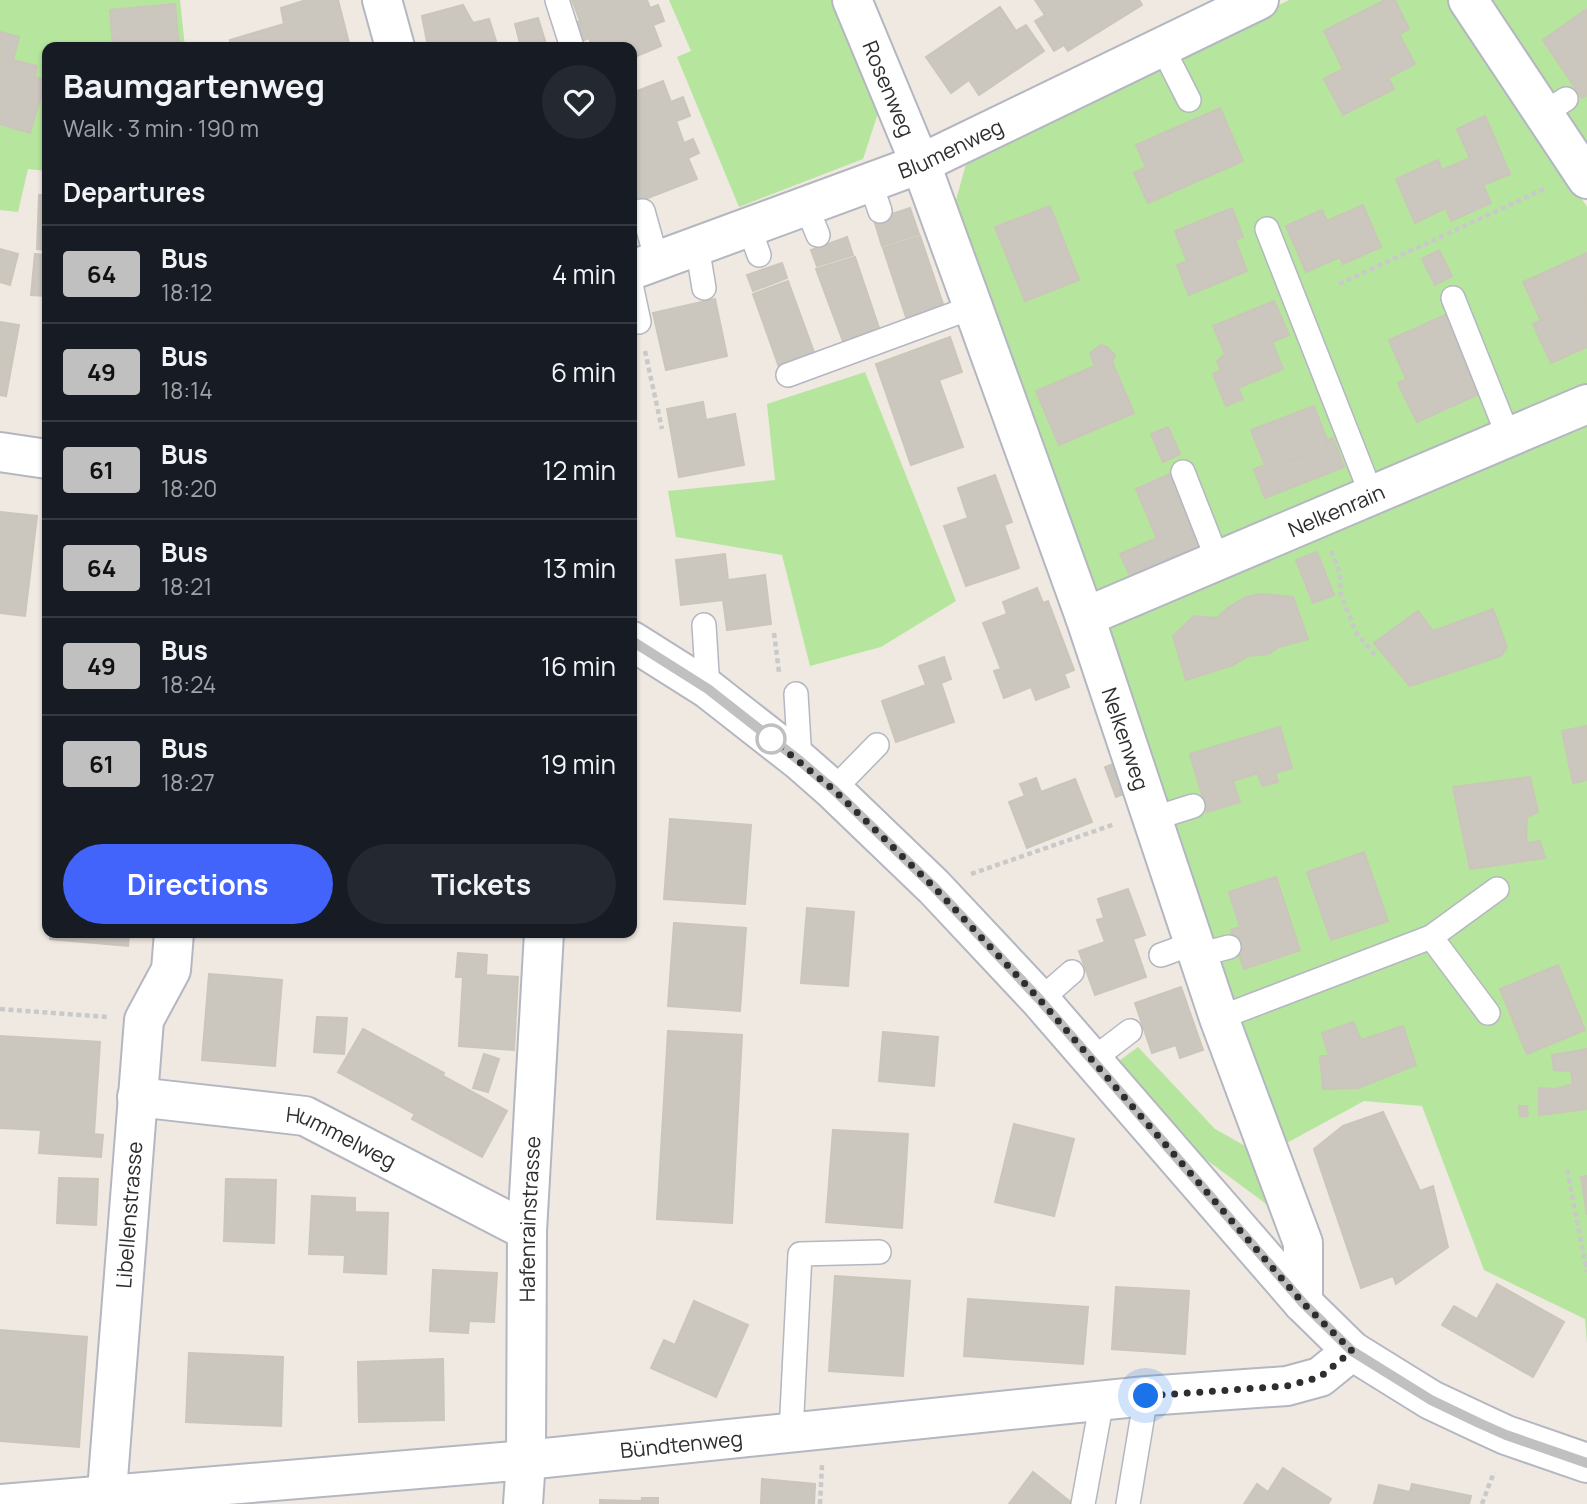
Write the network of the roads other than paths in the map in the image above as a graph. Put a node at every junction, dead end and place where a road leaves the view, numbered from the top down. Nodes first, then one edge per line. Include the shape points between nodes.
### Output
1 (382, 0) edge
2 (557, 0) edge
3 (852, 0) edge
4 (1259, 0) edge
5 (1468, 0) edge
6 (394, 42) edge
7 (570, 42) edge
8 (1162, 47) junction
9 (1189, 100) dead end
10 (923, 171) junction
11 (1585, 172) edge
12 (637, 212) edge
13 (1267, 229) dead end
14 (697, 246) junction
15 (644, 265) edge
16 (704, 288) dead end
17 (1453, 298) dead end
18 (973, 307) junction
19 (637, 313) edge
20 (639, 322) road end
21 (788, 376) dead end
22 (1587, 404) edge
23 (1509, 438) junction
24 (0, 452) edge
25 (42, 458) edge
26 (1183, 472) dead end
27 (1372, 496) junction
28 (1218, 561) junction
29 (1085, 617) junction
30 (704, 625) dead end
31 (637, 644) edge
32 (708, 689) junction
33 (796, 694) dead end
34 (877, 745) dead end
35 (800, 761) junction
36 (834, 790) junction
37 (1193, 806) dead end
38 (1151, 815) junction
39 (1497, 889) dead end
40 (1431, 937) junction
41 (174, 938) edge
42 (544, 938) edge
43 (1072, 972) dead end
44 (1040, 1000) junction
45 (1488, 1013) dead end
46 (1219, 1018) junction
47 (1130, 1031) dead end
48 (1092, 1060) junction
49 (137, 1097) junction
50 (527, 1231) junction
51 (879, 1252) dead end
52 (1303, 1303) junction
53 (1352, 1351) junction
54 (1146, 1396) junction
55 (1102, 1400) junction
56 (791, 1433) junction
57 (526, 1460) junction
58 (1587, 1464) edge
59 (106, 1500) edge
60 (0, 1504) edge
61 (523, 1504) edge
62 (1083, 1504) edge
63 (1128, 1504) edge

1 - 6 street
2 - 7 lane
3 - 10 street, Rosenweg
4 - 8 street, Blumenweg
5 - 11 street via 1555,106
8 - 9 lane
8 - 10 street, Blumenweg
10 - 14 street, Blumenweg via 875,197 754,241
10 - 18 street, Nelkenweg
12 - 15 lane via 643,211
13 - 27 lane
14 - 15 street, Blumenweg
14 - 16 lane
17 - 23 lane
18 - 21 lane
18 - 29 street, Nelkenweg
19 - 20 lane
22 - 23 street, Nelkenrain
23 - 27 street, Nelkenrain
24 - 25 street
26 - 28 lane
27 - 28 street, Nelkenrain
28 - 29 street, Nelkenrain
29 - 38 street, Nelkenweg
30 - 32 lane
31 - 32 street
32 - 35 street
33 - 35 lane
34 - 36 lane
35 - 36 street
36 - 44 street
37 - 38 lane
38 - 46 street, Nelkenweg
39 - 40 lane
40 - 45 lane
40 - 46 lane
41 - 49 street, Libellenstrasse via 171,970 144,1020
42 - 50 street, Hafenrainstrasse
43 - 44 lane
44 - 48 street
46 - 52 street, Nelkenweg via 1303,1243
47 - 48 lane
48 - 52 street
49 - 50 street, Hummelweg via 305,1116
49 - 59 street, Libellenstrasse
50 - 57 street, Hafenrainstrasse
51 - 56 lane via 800,1254
52 - 53 street
53 - 54 street, Bündtenweg via 1320,1377 1287,1386
53 - 58 street via 1431,1400 1506,1435
54 - 55 street, Bündtenweg
54 - 63 lane
55 - 56 street, Bündtenweg
55 - 62 lane
56 - 57 street, Bündtenweg
57 - 59 street, Bündtenweg
57 - 61 street, Hafenrainstrasse
59 - 60 street, Bündtenweg

